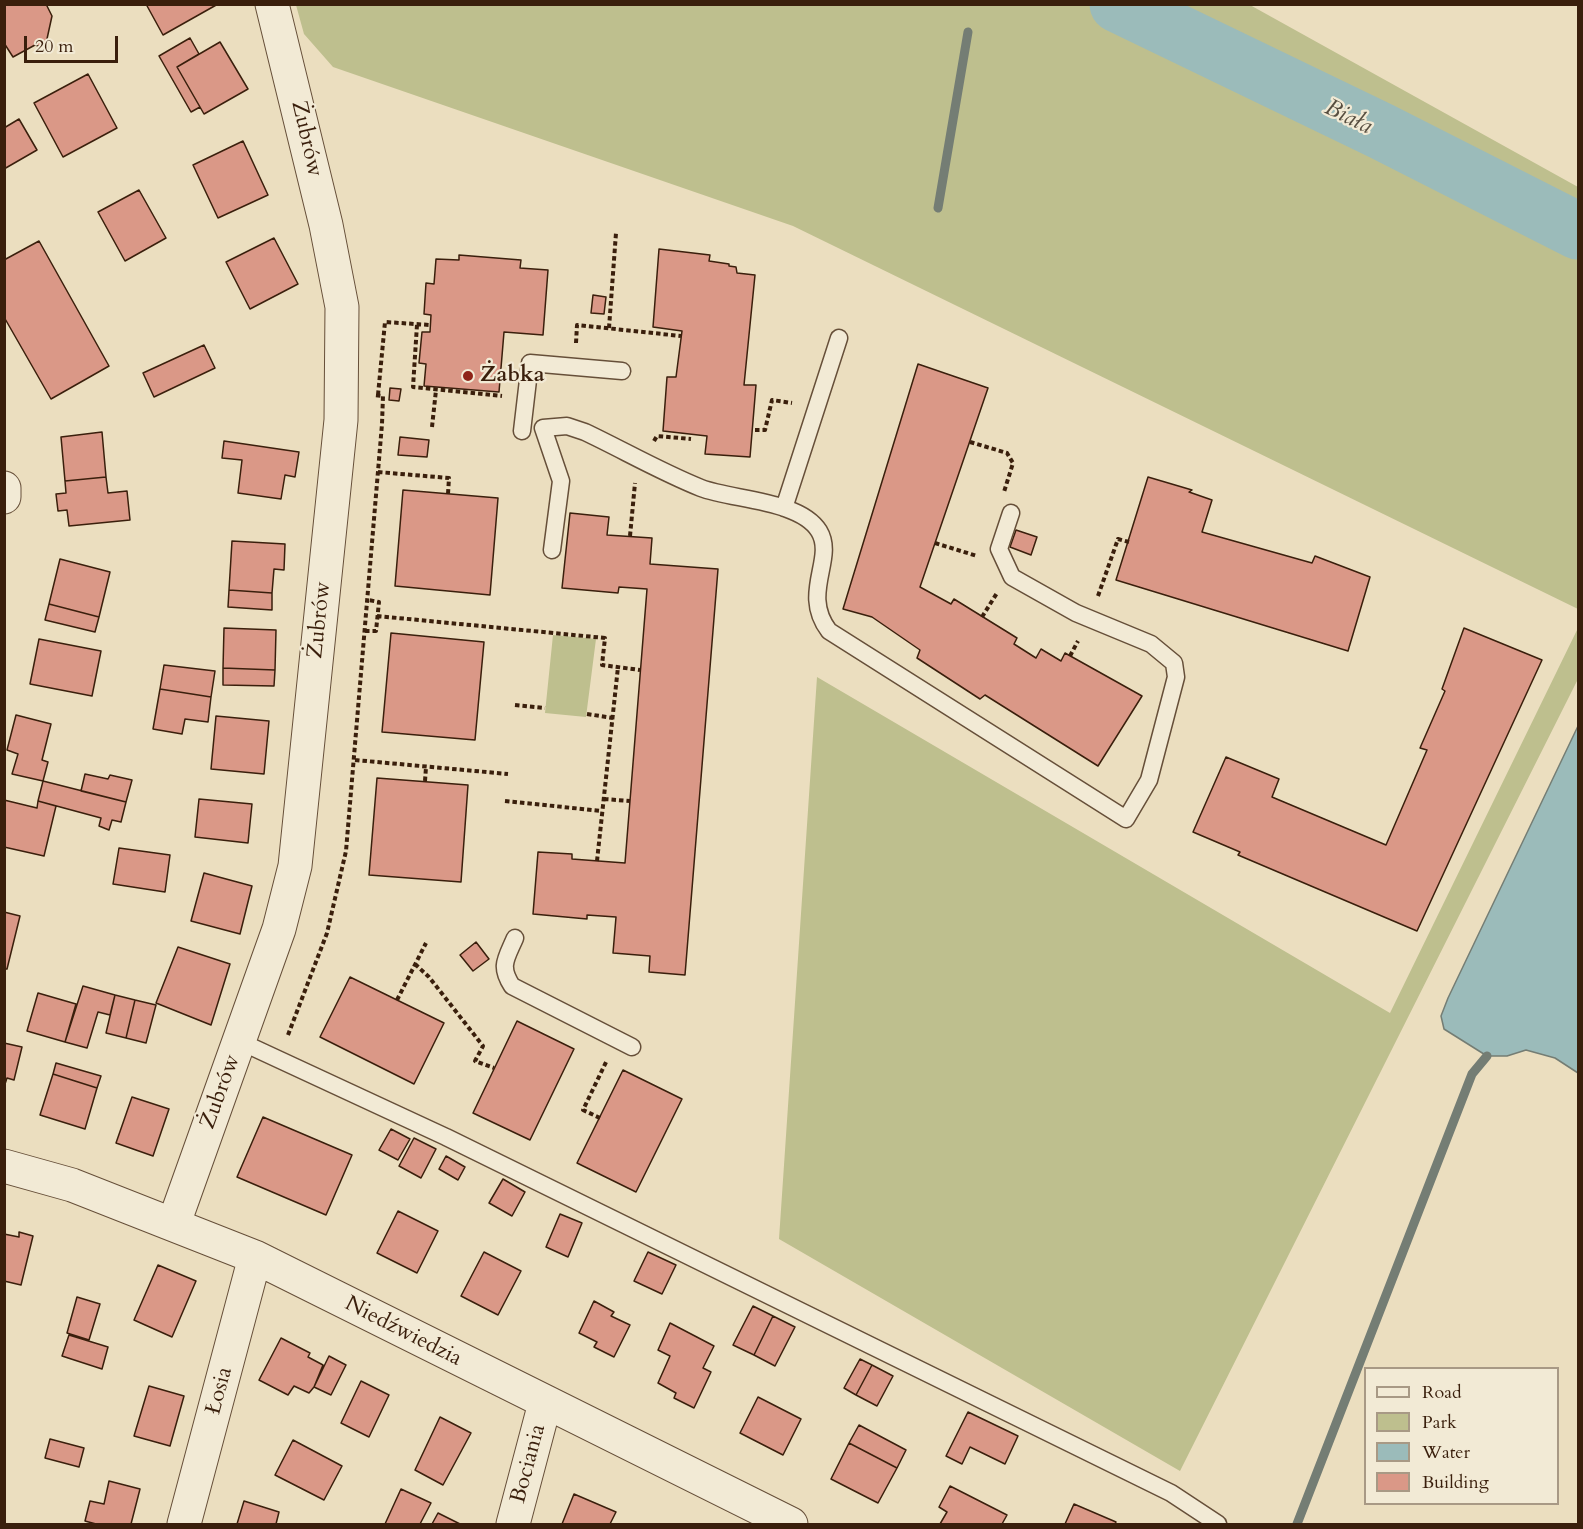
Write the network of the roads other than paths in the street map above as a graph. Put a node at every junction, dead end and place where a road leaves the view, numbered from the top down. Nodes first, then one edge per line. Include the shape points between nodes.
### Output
1 (272, 4) edge
2 (839, 338) dead end
3 (622, 370) dead end
4 (522, 431) dead end
5 (4, 488) edge
6 (4, 497) edge
7 (784, 508) junction
8 (1011, 513) dead end
9 (552, 550) dead end
10 (514, 938) dead end
11 (248, 1046) junction
12 (632, 1047) dead end
13 (4, 1166) edge
14 (174, 1223) junction
15 (255, 1257) junction
16 (545, 1403) junction
17 (184, 1524) edge
18 (513, 1524) edge
19 (791, 1524) edge
20 (1218, 1524) edge

1 - 11 street, Żubrów via 342,307 342,393 295,866
2 - 7 lane
3 - 4 lane via 530,363
5 - 6 street
7 - 8 lane via 809,521 820,532 823,554 815,595 820,619 829,631 1126,819 1149,780 1176,677 1174,663 1151,644 1076,614 1012,577 999,549
7 - 9 lane via 702,488 567,426 543,428 561,481
10 - 12 lane via 504,961 504,974 512,986
11 - 14 street, Żubrów
11 - 20 lane via 446,1137 1172,1493
13 - 14 street, Niedźwiedzia via 72,1185
14 - 15 street, Niedźwiedzia
15 - 16 street, Niedźwiedzia
15 - 17 street, Łosia
16 - 18 street, Bociania
16 - 19 street, Niedźwiedzia

